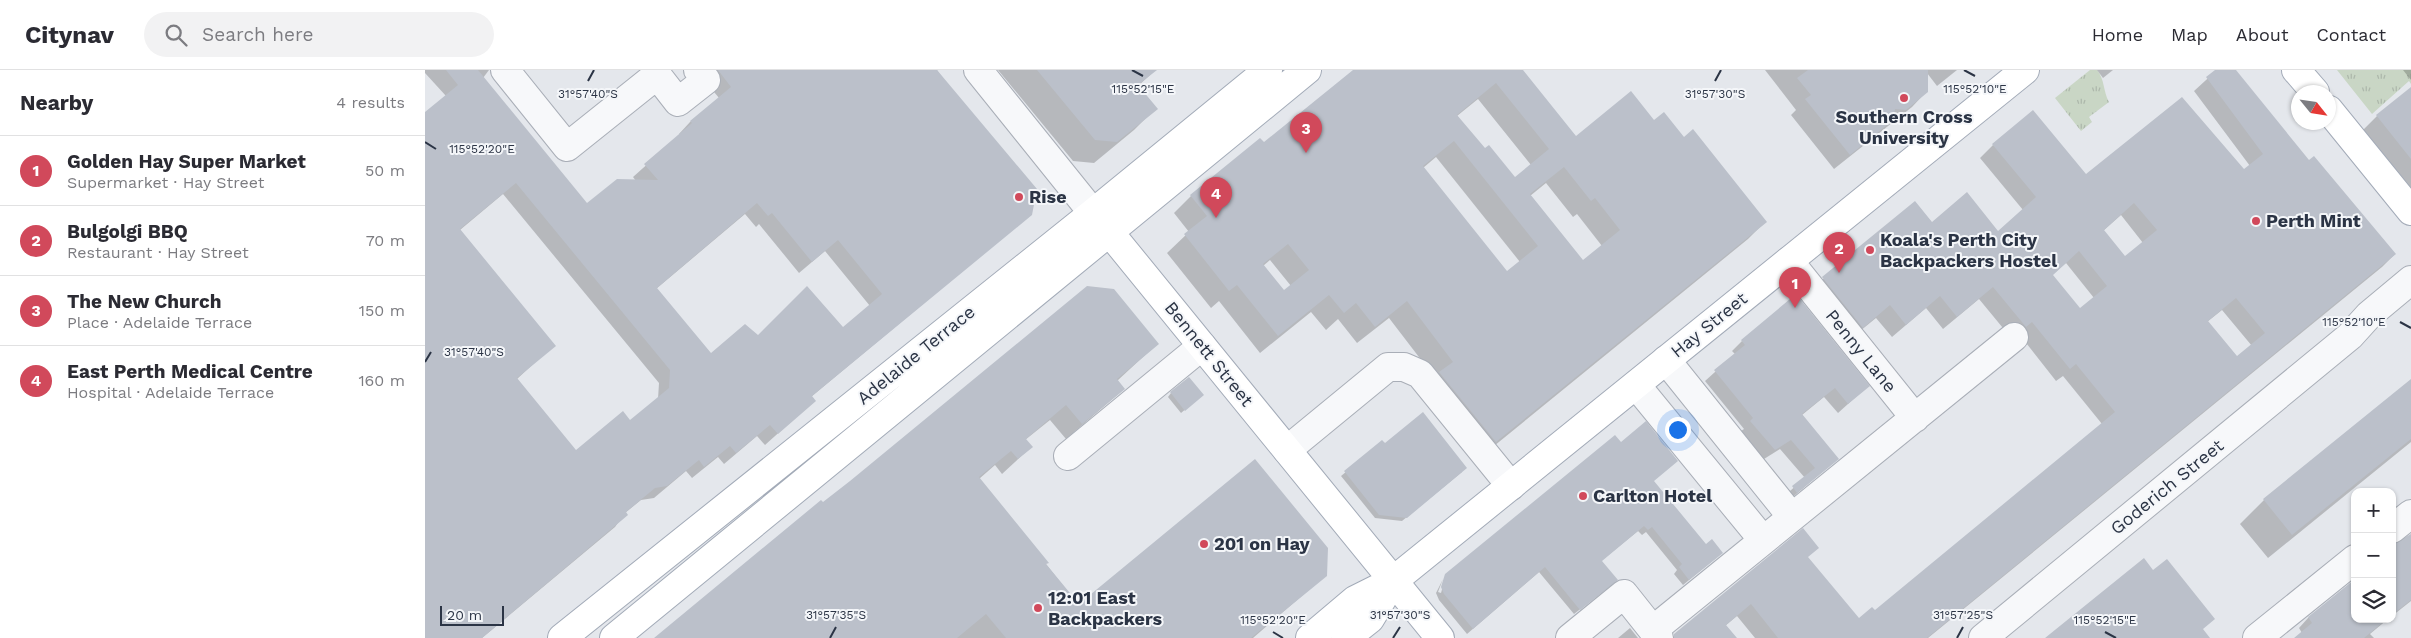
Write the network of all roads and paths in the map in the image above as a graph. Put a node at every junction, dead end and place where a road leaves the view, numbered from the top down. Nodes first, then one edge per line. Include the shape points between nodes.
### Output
1 (505, 70) edge
2 (698, 70) edge
3 (978, 70) edge
4 (1268, 70) edge
5 (1307, 70) edge
6 (2025, 70) edge
7 (2296, 70) edge
8 (2309, 85) edge
9 (2336, 119) edge
10 (2411, 211) edge
11 (1101, 222) junction
12 (1789, 261) junction
13 (2411, 280) edge
14 (2411, 304) edge
15 (2350, 336) junction
16 (2014, 337) dead end
17 (1202, 346) junction
18 (1666, 360) junction
19 (1636, 384) junction
20 (1915, 418) junction
21 (1287, 450) junction
22 (1068, 456) dead end
23 (1511, 486) junction
24 (2411, 514) edge
25 (1792, 517) junction
26 (2396, 526) edge
27 (1763, 540) junction
28 (2351, 562) edge
29 (1393, 581) junction
30 (1656, 634) edge
31 (563, 638) edge
32 (614, 638) edge
33 (1310, 638) edge
34 (1346, 638) edge
35 (1440, 638) edge
36 (1570, 638) edge
37 (1983, 638) edge
38 (2257, 638) edge

1 - 2 street via 567,147 657,75 678,102 706,80
3 - 11 street, Bennett Street
4 - 11 main road, Adelaide Terrace
5 - 11 main road, Adelaide Terrace
6 - 12 main road, Hay Street
7 - 8 main road
9 - 10 main road
11 - 17 main road, Bennett Street
11 - 31 main road, Adelaide Terrace
11 - 32 main road, Adelaide Terrace
12 - 18 main road, Hay Street
12 - 20 street, Penny Lane
13 - 15 street, Goderich Street via 2369,315
14 - 15 street, Goderich Street via 2378,331
15 - 37 street, Goderich Street
16 - 20 street
17 - 21 main road, Bennett Street
17 - 22 street
18 - 19 main road, Hay Street
18 - 25 street
19 - 23 main road, Hay Street
19 - 27 street
20 - 25 street
21 - 23 street via 1388,367 1404,367 1421,374
21 - 29 main road, Bennett Street
23 - 29 main road, Hay Street
24 - 26 street
25 - 27 street
27 - 30 street
28 - 38 street
29 - 33 main road, Hay Street via 1355,600
29 - 34 main road, Hay Street via 1370,618
29 - 35 main road, Bennett Street
30 - 36 street via 1624,594

